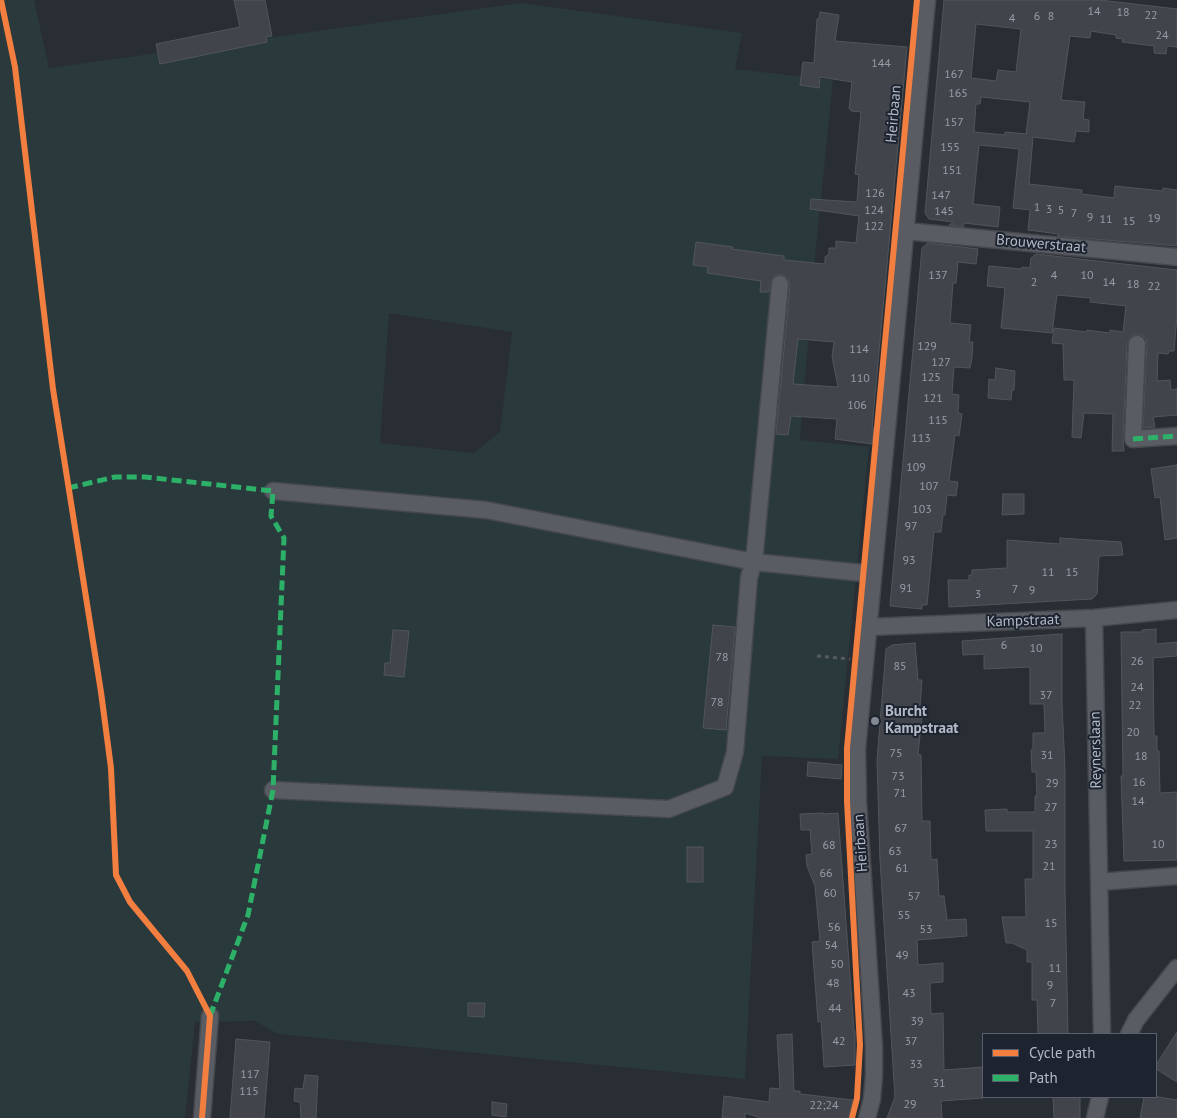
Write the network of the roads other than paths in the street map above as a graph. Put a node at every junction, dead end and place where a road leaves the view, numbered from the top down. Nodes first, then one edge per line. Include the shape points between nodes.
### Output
1 (927, 0) edge
2 (905, 232) junction
3 (1177, 257) edge
4 (780, 284) dead end
5 (1136, 344) dead end
6 (1177, 436) edge
7 (273, 491) dead end
8 (754, 562) junction
9 (873, 574) junction
10 (1177, 610) edge
11 (1094, 618) junction
12 (868, 627) junction
13 (273, 790) dead end
14 (1177, 876) edge
15 (1099, 882) junction
16 (1177, 968) edge
17 (210, 1016) dead end
18 (1102, 1033) edge
19 (1130, 1033) edge
20 (1100, 1098) edge
21 (202, 1118) edge
22 (867, 1118) edge
23 (1095, 1118) edge

1 - 2 street, Heirbaan
2 - 3 street, Brouwerstraat
2 - 9 street, Heirbaan
4 - 8 street
5 - 6 street via 1133,439
7 - 8 street via 486,510
8 - 9 street
8 - 13 street via 749,577 735,752 725,787 669,809
9 - 12 street, Heirbaan
10 - 11 street, Kampstraat
11 - 12 street, Kampstraat
11 - 15 street, Reynerslaan
12 - 22 street, Heirbaan via 856,766 874,1047 874,1084
14 - 15 street
15 - 18 street, Reynerslaan
16 - 19 street
17 - 21 street
20 - 23 street

